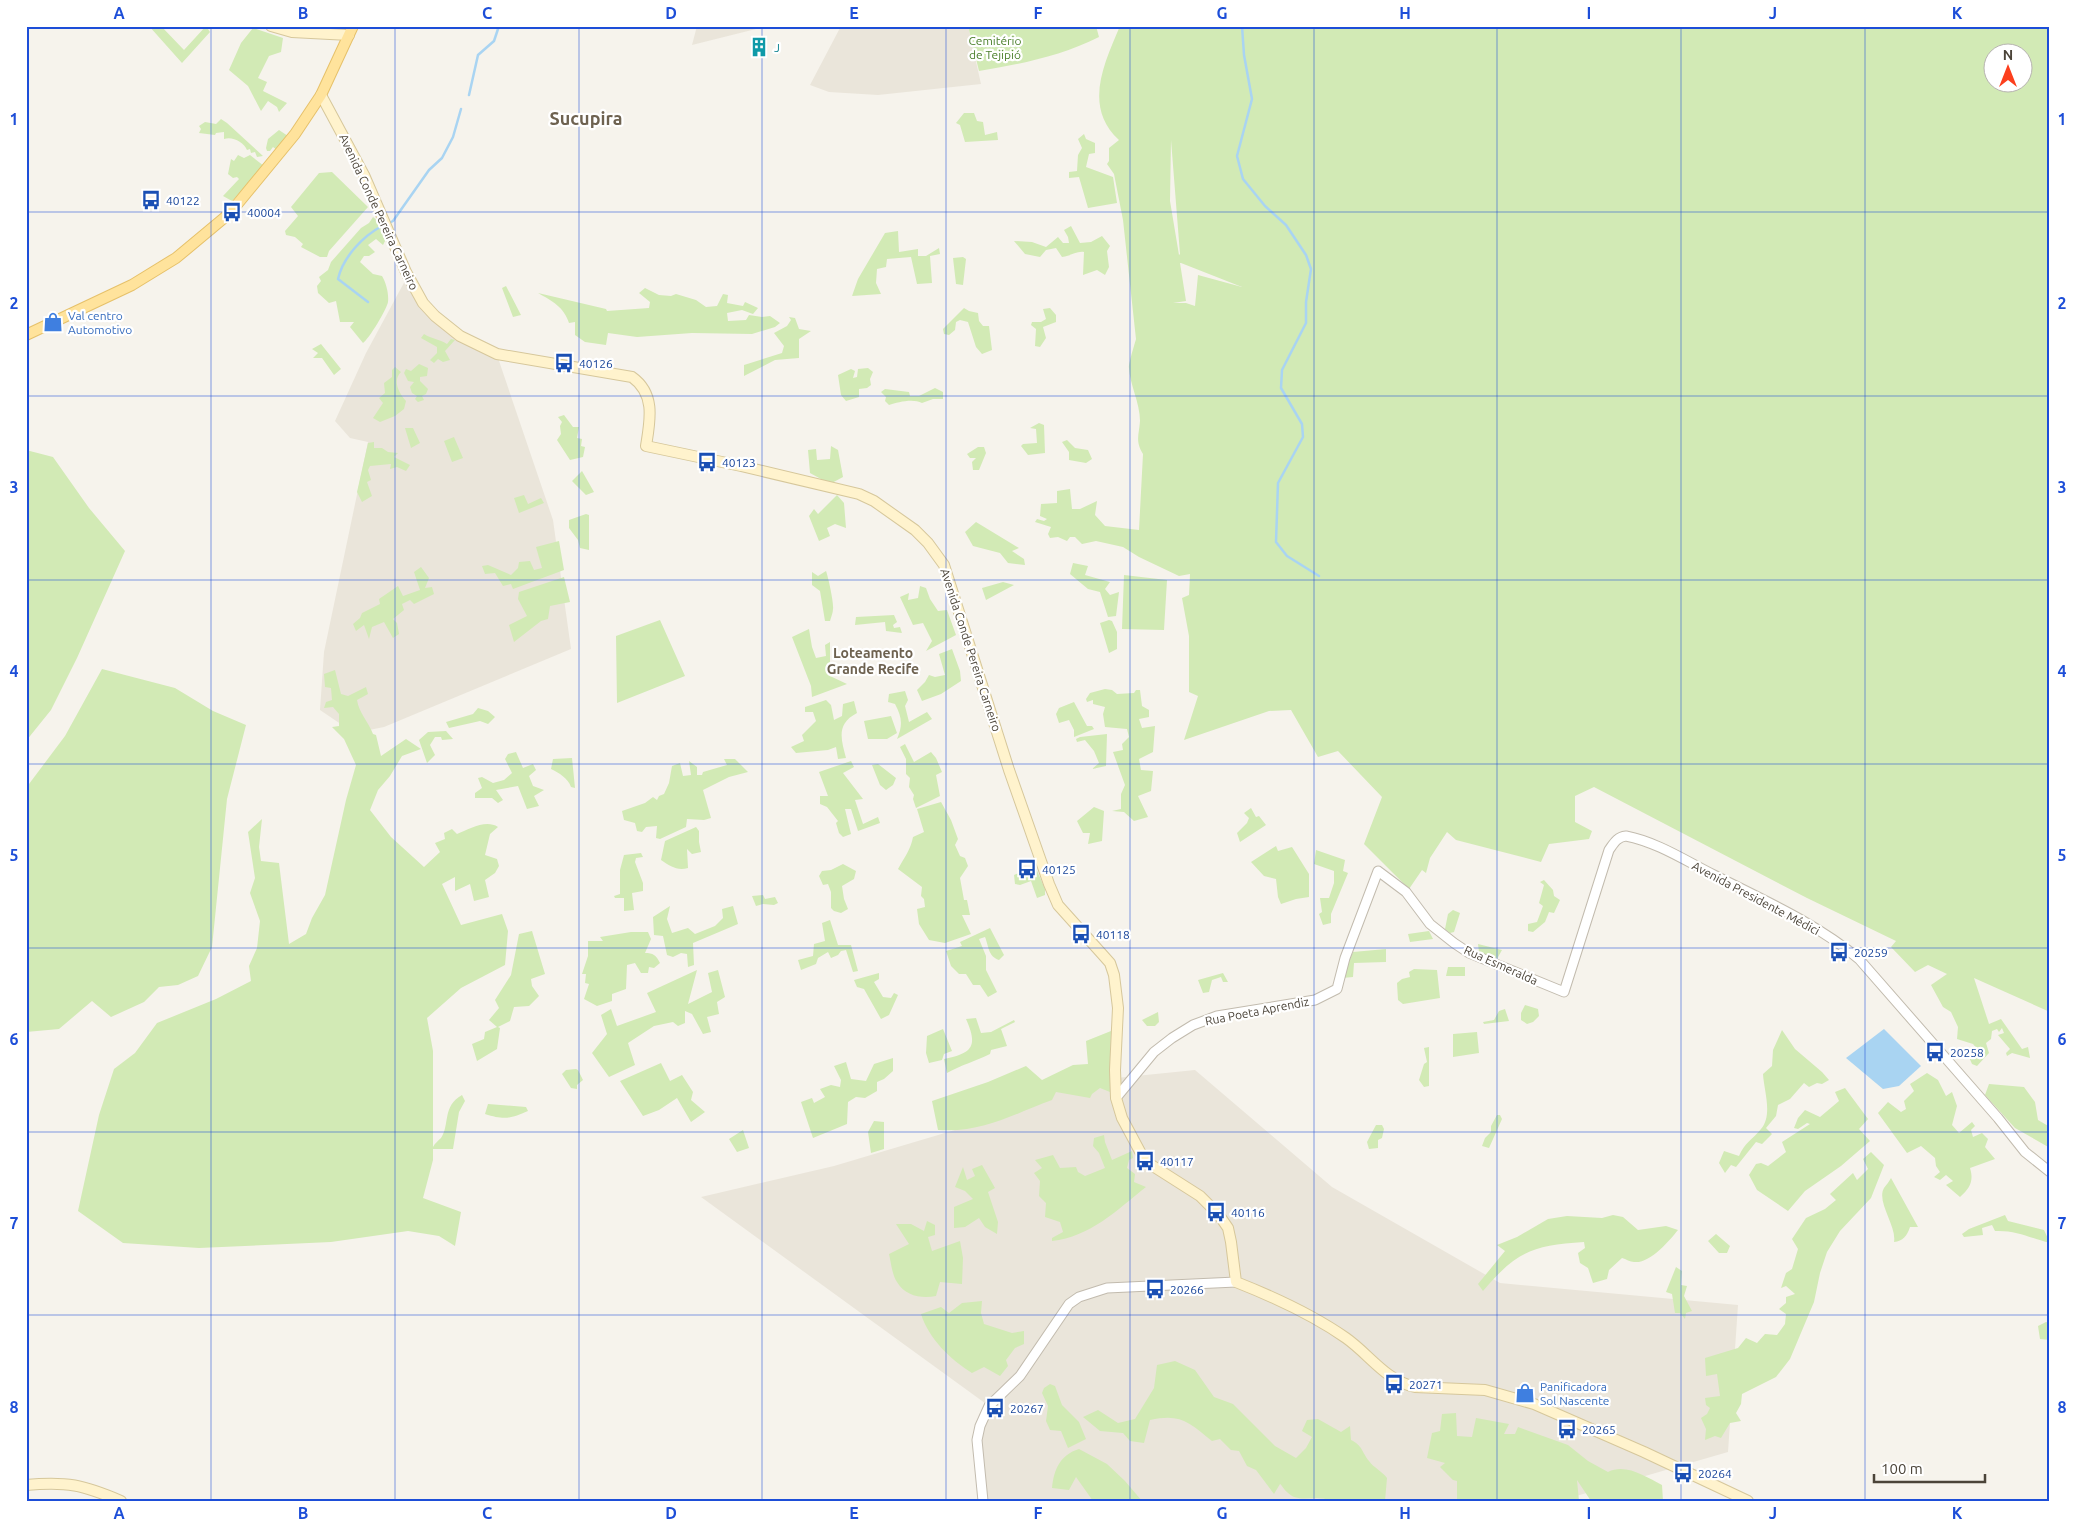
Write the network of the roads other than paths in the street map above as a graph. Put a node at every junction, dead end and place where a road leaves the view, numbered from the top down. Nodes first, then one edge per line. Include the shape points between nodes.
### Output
1 (271, 26) edge
2 (351, 31) edge
3 (320, 94) junction
4 (26, 335) edge
5 (1337, 989) joint
6 (1564, 992) joint
7 (1116, 1098) junction
8 (2050, 1172) edge
9 (1236, 1282) junction
10 (26, 1485) edge
11 (121, 1501) edge
12 (983, 1501) edge
13 (1748, 1501) edge

1 - 2 main road via 292,32
2 - 3 main road
3 - 4 main road via 295,134 230,213 205,235 176,258 132,285
3 - 7 main road, Avenida Conde Pereira Carneiro via 353,153 423,303 460,336 497,354 632,377 639,382 650,401 646,446 859,494 902,520 928,543 944,564 1009,770 1058,905 1110,963 1118,1008
5 - 6 street, Rua Esmeralda via 1345,958 1378,871 1406,892 1430,924 1462,948
5 - 7 street, Rua Poeta Aprendiz via 1315,1000 1217,1016 1193,1025 1154,1052
6 - 8 street, Avenida Presidente Médici via 1609,850 1620,837 1633,838 1677,856 1782,910 1859,959 2025,1152
7 - 9 main road, Avenida Conde Pereira Carneiro via 1125,1125 1145,1161 1200,1196 1224,1221 1232,1242
9 - 12 street via 1107,1288 1088,1293 1069,1304 1020,1376 989,1406 980,1426 978,1440
9 - 13 main road via 1269,1295 1325,1325 1405,1385 1485,1390 1534,1404
10 - 11 main road via 75,1484

